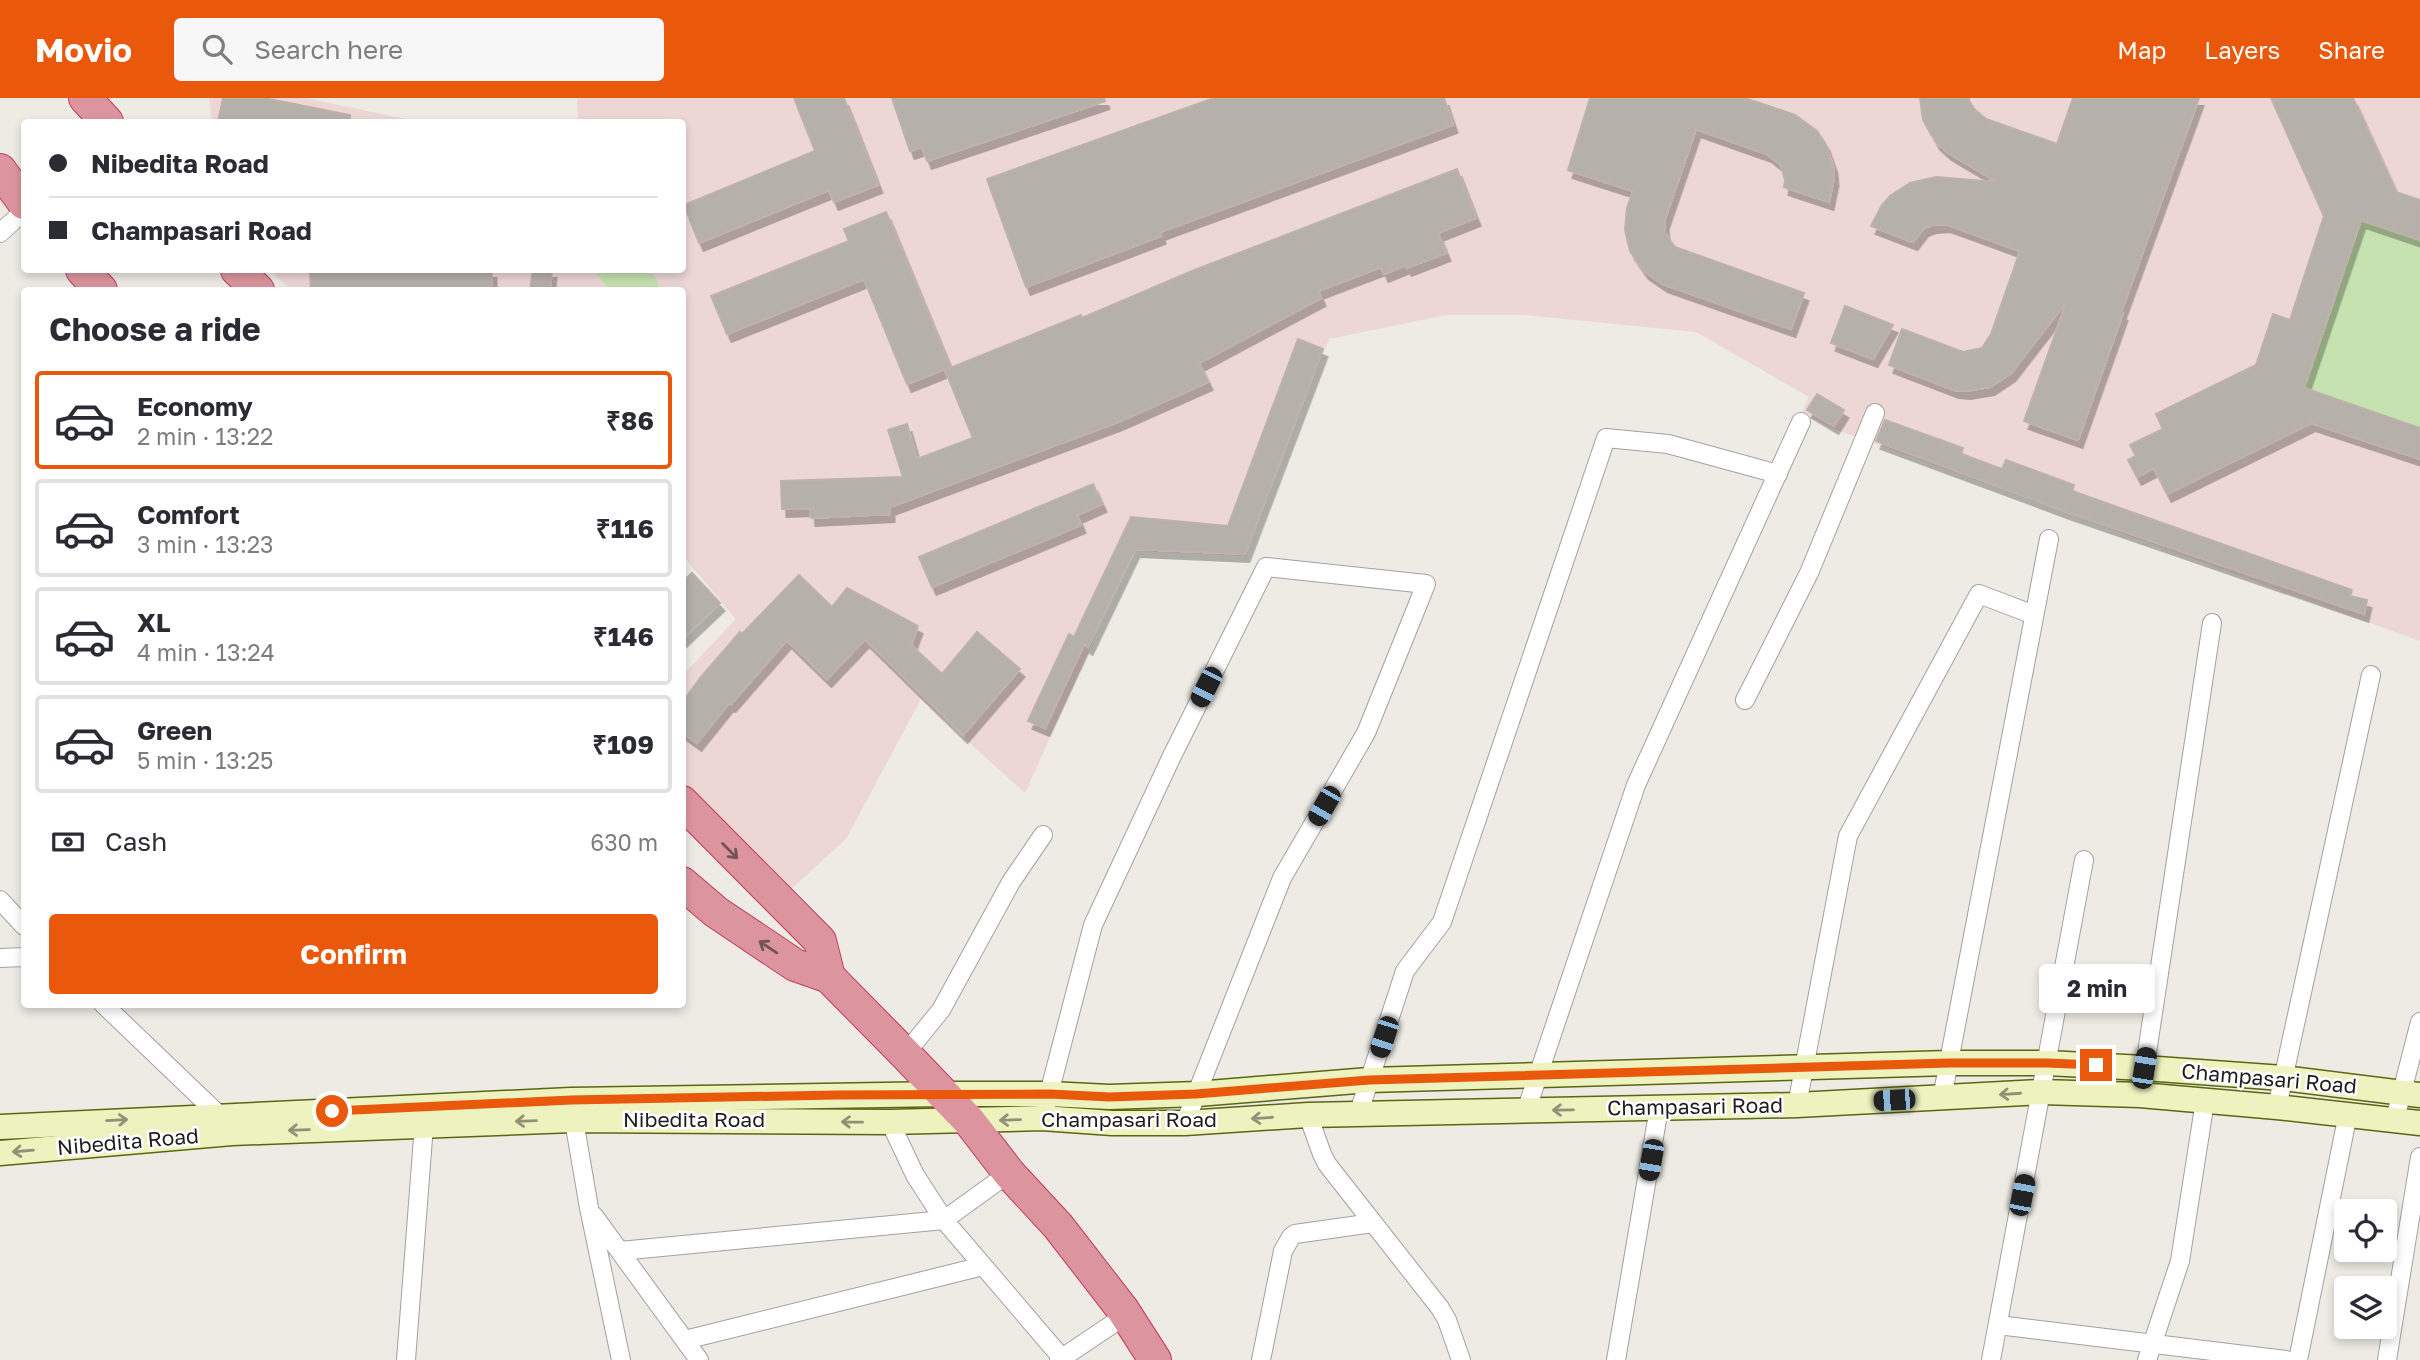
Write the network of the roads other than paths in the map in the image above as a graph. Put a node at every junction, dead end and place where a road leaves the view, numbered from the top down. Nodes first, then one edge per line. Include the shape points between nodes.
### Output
1 (85, 98) edge
2 (104, 119) edge
3 (0, 170) edge
4 (21, 199) edge
5 (21, 214) edge
6 (0, 233) edge
7 (85, 273) edge
8 (240, 273) edge
9 (98, 287) edge
10 (255, 287) edge
11 (1875, 414) dead end
12 (1801, 422) dead end
13 (1778, 474) junction
14 (2049, 538) dead end
15 (2034, 615) junction
16 (2212, 623) dead end
17 (2371, 675) dead end
18 (1745, 700) dead end
19 (686, 806) edge
20 (1043, 835) dead end
21 (2084, 860) dead end
22 (686, 886) edge
23 (0, 900) edge
24 (21, 923) edge
25 (21, 957) edge
26 (0, 958) edge
27 (829, 977) junction
28 (107, 1008) edge
29 (2420, 1021) edge
30 (905, 1054) junction
31 (1949, 1063) junction
32 (2047, 1063) junction
33 (1804, 1068) junction
34 (2144, 1068) junction
35 (1538, 1075) junction
36 (2283, 1078) junction
37 (1369, 1080) junction
38 (2041, 1091) junction
39 (943, 1094) junction
40 (1050, 1094) junction
41 (1196, 1094) junction
42 (2412, 1094) edge
43 (2140, 1095) junction
44 (1942, 1098) junction
45 (2206, 1101) junction
46 (1797, 1105) junction
47 (2277, 1107) junction
48 (1659, 1108) junction
49 (572, 1110) junction
50 (1526, 1111) junction
51 (2348, 1114) junction
52 (219, 1115) junction
53 (1308, 1115) junction
54 (1358, 1115) junction
55 (1042, 1118) junction
56 (2395, 1119) junction
57 (969, 1121) junction
58 (890, 1122) junction
59 (1185, 1123) junction
60 (2420, 1123) edge
61 (424, 1125) junction
62 (0, 1127) edge
63 (0, 1153) edge
64 (2420, 1157) edge
65 (1009, 1173) junction
66 (589, 1209) junction
67 (944, 1220) junction
68 (1373, 1223) junction
69 (620, 1251) junction
70 (983, 1266) junction
71 (1126, 1315) junction
72 (1998, 1325) junction
73 (685, 1340) junction
74 (2149, 1352) edge
75 (1060, 1359) edge
76 (406, 1360) edge
77 (621, 1360) edge
78 (699, 1360) edge
79 (1155, 1360) edge
80 (1261, 1360) edge
81 (1461, 1360) edge
82 (1615, 1360) edge
83 (1991, 1360) edge
84 (2286, 1360) edge
85 (2298, 1360) edge
86 (2388, 1360) edge

1 - 2 highway
3 - 4 highway
5 - 6 street
7 - 9 highway
8 - 10 highway
11 - 18 street via 1809,573
12 - 13 street
13 - 35 street via 1636,785
13 - 37 street via 1668,444 1606,438 1441,922 1405,971
14 - 15 street
15 - 31 street
15 - 33 street via 1979,594 1848,836
16 - 34 street
17 - 36 street
19 -> 27 highway via 820,941
20 - 30 street via 1012,881 941,1010
21 - 32 street
27 -> 22 highway via 795,965
23 - 24 street
25 - 26 street
27 - 30 highway
28 - 52 street
29 - 42 street
30 - 39 highway
31 - 32 main road, Champasari Road
31 - 33 main road, Champasari Road
31 - 44 street
32 - 34 main road, Champasari Road
32 - 38 street
33 - 35 main road, Champasari Road
33 - 46 street
34 - 36 main road, Champasari Road
34 - 43 street
35 - 37 main road, Champasari Road
35 - 50 street
36 - 42 main road, Champasari Road
36 - 47 street
37 - 41 main road, Champasari Road
37 - 54 street
38 - 43 main road, Champasari Road
38 -> 44 main road, Champasari Road
38 - 72 street
39 - 40 main road, Champasari Road
39 - 49 main road, Nibedita Road
39 - 57 highway
40 - 41 main road, Champasari Road
40 - 41 street via 1093,925 1266,567 1426,584 1366,733 1282,878
40 - 55 street
41 - 59 street
42 - 56 street
43 - 45 main road, Champasari Road
44 - 46 main road, Champasari Road
45 - 47 main road, Champasari Road
45 - 74 street via 2179,1261
46 - 48 main road, Champasari Road
47 - 51 main road, Champasari Road
48 -> 50 main road, Champasari Road
48 - 82 street
49 - 52 main road, Nibedita Road
58 -> 49 main road, Nibedita Road
49 -> 61 main road, Nibedita Road
49 - 66 street
50 - 54 main road, Champasari Road
51 - 56 main road, Champasari Road
51 - 85 street
62 -> 52 main road, Nibedita Road
53 - 54 main road, Champasari Road
53 -> 59 main road, Champasari Road
53 - 68 street via 1324,1159
55 -> 57 main road, Champasari Road
55 - 59 main road, Champasari Road
56 - 60 main road, Champasari Road
57 - 58 main road, Nibedita Road
57 - 65 highway
58 - 67 street via 915,1175
61 -> 63 main road, Nibedita Road via 232,1133
61 - 76 street
64 - 86 street
65 - 67 street
65 - 71 highway via 1058,1226
66 - 69 street
66 - 77 street
67 - 69 street
67 - 70 street
68 - 80 street via 1291,1237 1283,1251
68 - 81 street via 1440,1308
69 - 73 street
70 - 73 street
70 - 75 street
71 - 75 street
71 - 79 highway
72 - 74 street
72 - 83 street
73 - 78 street
74 - 84 street

